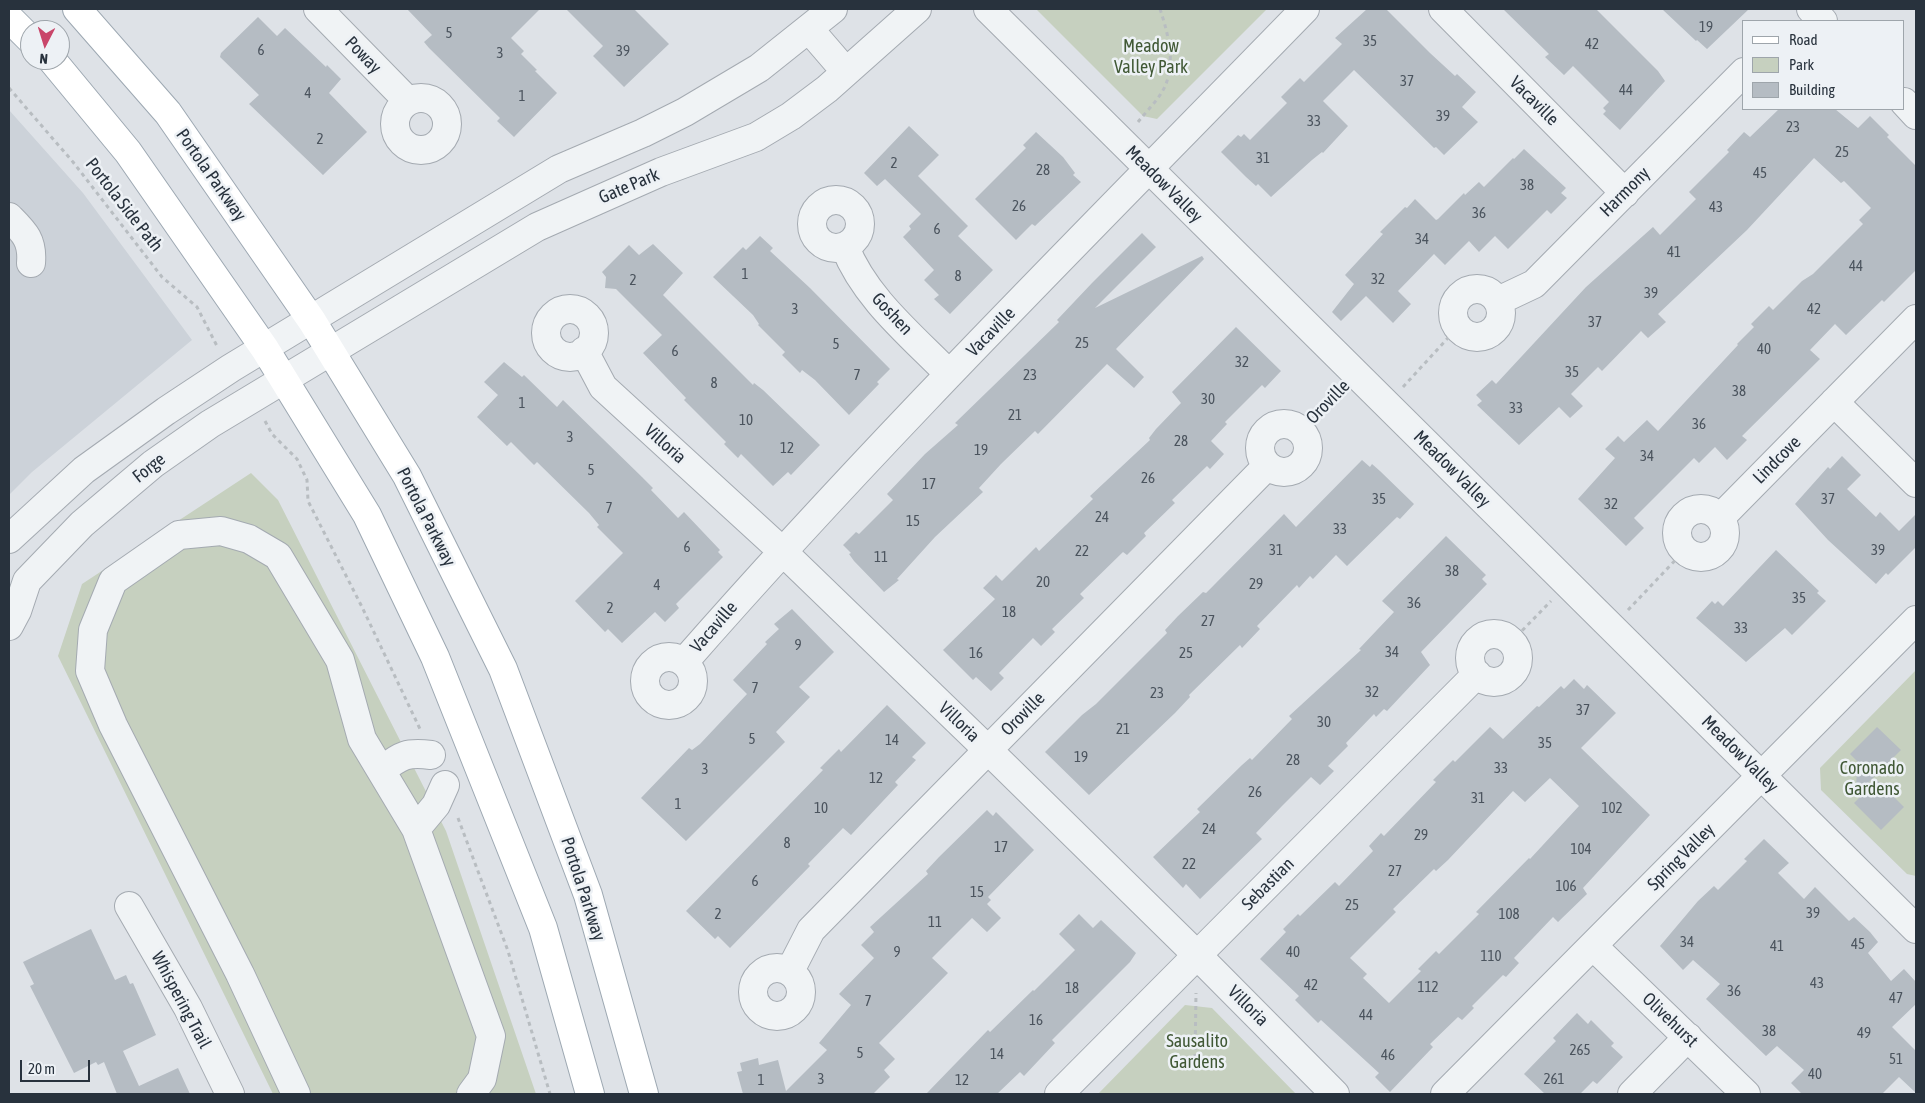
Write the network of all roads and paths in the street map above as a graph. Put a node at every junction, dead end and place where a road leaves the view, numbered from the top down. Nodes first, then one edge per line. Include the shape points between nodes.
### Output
1 (76, 9) edge
2 (318, 9) edge
3 (833, 9) edge
4 (916, 9) edge
5 (988, 9) edge
6 (1160, 9) edge
7 (1306, 9) edge
8 (1443, 9) edge
9 (1806, 9) edge
10 (1811, 9) edge
11 (9, 18) edge
12 (1795, 20) edge
13 (1822, 20) edge
14 (20, 29) edge
15 (810, 29) junction
16 (60, 70) edge
17 (846, 72) junction
18 (1742, 74) edge
19 (9, 88) edge
20 (408, 101) dead end
21 (1905, 103) edge
22 (1916, 114) edge
23 (1121, 141) junction
24 (1150, 169) junction
25 (1625, 193) junction
26 (9, 217) edge
27 (844, 247) dead end
28 (31, 263) dead end
29 (1916, 318) edge
30 (312, 320) junction
31 (1458, 327) joint
32 (214, 341) dead end
33 (265, 349) junction
34 (584, 351) dead end
35 (330, 352) junction
36 (949, 374) junction
37 (1356, 374) junction
38 (285, 380) junction
39 (1834, 402) junction
40 (1387, 404) junction
41 (1300, 431) joint
42 (1916, 483) edge
43 (9, 539) edge
44 (782, 550) junction
45 (1684, 551) joint
46 (1567, 583) junction
47 (1916, 620) edge
48 (9, 626) edge
49 (1612, 627) junction
50 (1511, 642) joint
51 (684, 662) dead end
52 (988, 750) junction
53 (431, 755) dead end
54 (382, 770) junction
55 (1762, 776) junction
56 (445, 785) dead end
57 (416, 830) junction
58 (129, 906) dead end
59 (1916, 929) edge
60 (1593, 946) junction
61 (1198, 955) junction
62 (790, 971) dead end
63 (1688, 1037) junction
64 (1195, 1058) dead end
65 (230, 1094) edge
66 (296, 1094) edge
67 (471, 1094) edge
68 (590, 1094) edge
69 (644, 1094) edge
70 (1059, 1094) edge
71 (1335, 1094) edge
72 (1445, 1094) edge
73 (1632, 1094) edge
74 (1746, 1094) edge

1 - 30 main road, Portola Parkway via 168,113
2 - 20 street, Poway
3 - 15 street
4 - 17 street, Gate Park
5 - 23 street, Meadow Valley
6 - 23 path via 1169,57 1167,81 1154,103
7 - 24 street, Vacaville
8 - 25 street, Vacaville
9 - 12 street
10 - 13 street
11 - 14 main road
15 - 17 street
15 - 30 street via 759,68 685,112 559,168
16 - 33 main road via 128,152
17 - 35 street, Gate Park via 791,116 756,137 616,191 537,227
18 - 25 street, Harmony
19 - 32 path, Portola Side Path via 73,162 162,277 197,307
21 - 22 street
23 - 24 street, Meadow Valley
24 - 36 street, Vacaville
24 - 37 street, Meadow Valley
25 - 31 street, Harmony via 1534,284 1498,301 1499,323 1492,332 1481,337 1469,336
26 - 28 street via 32,247
27 - 36 street, Goshen via 852,266 874,297
29 - 39 street, Lindcove
30 - 33 street, Forge
30 - 35 main road, Portola Parkway
31 - 40 path
33 - 38 main road
33 - 43 street, Forge via 166,411 84,470
34 - 44 street, Villoria via 603,387
35 - 38 street, Forge
35 - 69 main road, Portola Parkway via 407,476 504,669 588,895
36 - 44 street, Vacaville
37 - 40 street, Meadow Valley
37 - 41 path, Oroville
38 - 48 street, Forge via 210,424 153,464 82,524 27,581
38 - 68 main road via 367,515 435,657 543,928
39 - 42 street
39 - 45 street, Lindcove via 1720,518 1724,540 1718,550 1708,556
40 - 46 street, Meadow Valley
41 - 52 street, Oroville via 1284,424 1273,426 1264,434 1261,456 1267,466
44 - 51 street, Vacaville
44 - 52 street, Villoria
45 - 49 path
46 - 49 street, Meadow Valley
46 - 50 path
47 - 55 street, Spring Valley
49 - 55 street, Meadow Valley
50 - 61 street, Sebastian via 1496,634 1484,636 1475,643 1470,653 1471,665 1477,674
52 - 61 street, Villoria
52 - 62 street, Oroville via 811,930
53 - 54 street via 411,752
54 - 57 street
54 - 66 street via 362,739 340,660 278,556 249,539 220,531 178,535 113,581 93,630 90,671 113,725 240,974
55 - 59 street, Meadow Valley
55 - 60 street, Spring Valley
56 - 57 street via 436,805
57 - 67 street via 491,1036 482,1079
58 - 65 street, Whispering Trail via 188,1008
60 - 63 street, Olivehurst
60 - 72 street, Spring Valley
61 - 64 path
61 - 70 street, Sebastian
61 - 71 street, Villoria
63 - 73 street
63 - 74 street, Olivehurst

